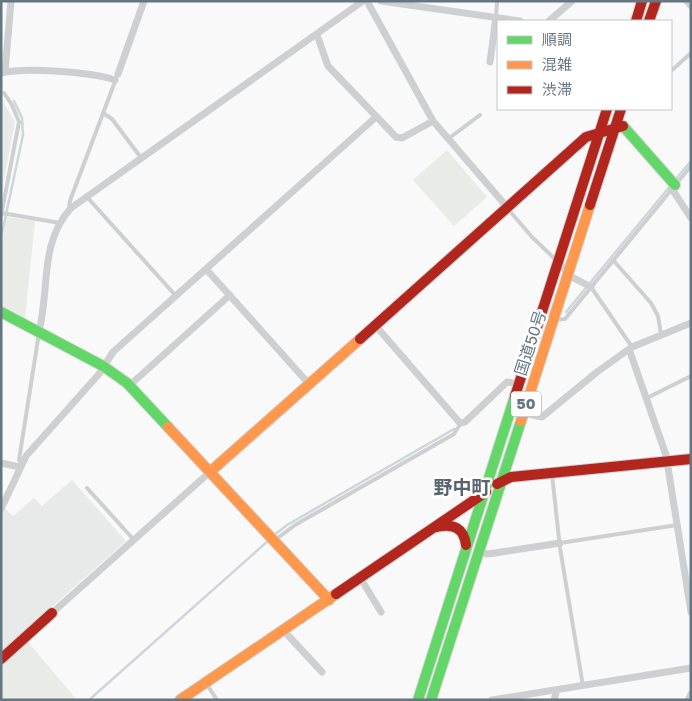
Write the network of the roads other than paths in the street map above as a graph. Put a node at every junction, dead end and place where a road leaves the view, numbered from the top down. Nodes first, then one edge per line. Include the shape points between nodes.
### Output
1 (11, 1) edge
2 (144, 1) edge
3 (363, 1) edge
4 (367, 1) edge
5 (381, 1) edge
6 (497, 1) edge
7 (572, 1) edge
8 (642, 1) edge
9 (656, 1) edge
10 (685, 1) edge
11 (691, 8) edge
12 (496, 17) junction
13 (514, 20) edge
14 (550, 20) edge
15 (636, 20) edge
16 (649, 20) edge
17 (317, 34) junction
18 (691, 53) edge
19 (490, 62) dead end
20 (672, 70) edge
21 (3, 72) edge
22 (117, 77) junction
23 (4, 93) dead end
24 (607, 110) edge
25 (621, 110) edge
26 (103, 113) junction
27 (480, 115) dead end
28 (376, 117) junction
29 (433, 121) junction
30 (615, 126) junction
31 (601, 130) junction
32 (448, 139) junction
33 (142, 159) junction
34 (691, 166) edge
35 (673, 187) junction
36 (86, 196) junction
37 (507, 207) junction
38 (72, 208) junction
39 (2, 215) edge
40 (691, 218) edge
41 (60, 223) junction
42 (613, 260) junction
43 (559, 262) junction
44 (206, 269) junction
45 (568, 275) junction
46 (591, 287) junction
47 (230, 295) junction
48 (176, 296) junction
49 (1, 312) edge
50 (553, 319) junction
51 (691, 323) edge
52 (375, 325) junction
53 (39, 331) junction
54 (661, 334) junction
55 (631, 348) junction
56 (104, 366) junction
57 (691, 376) edge
58 (308, 384) junction
59 (519, 384) junction
60 (130, 386) junction
61 (647, 398) junction
62 (523, 413) junction
63 (461, 423) junction
64 (691, 458) edge
65 (667, 461) junction
66 (1, 463) edge
67 (21, 465) junction
68 (211, 471) junction
69 (552, 474) junction
70 (502, 480) junction
71 (88, 488) dead end
72 (484, 494) junction
73 (1, 508) edge
74 (677, 525) junction
75 (436, 528) junction
76 (134, 540) junction
77 (275, 540) junction
78 (560, 543) junction
79 (466, 546) junction
80 (479, 552) junction
81 (361, 578) junction
82 (329, 600) junction
83 (381, 612) dead end
84 (691, 612) edge
85 (52, 613) joint
86 (284, 631) junction
87 (1, 659) edge
88 (691, 668) edge
89 (322, 672) dead end
90 (206, 683) junction
91 (583, 686) junction
92 (557, 690) junction
93 (691, 694) edge
94 (180, 700) edge
95 (217, 700) edge
96 (418, 700) edge
97 (431, 700) edge
98 (492, 700) edge
99 (554, 700) edge
100 (688, 700) edge

1 - 21 street via 6,22
2 - 22 street
3 - 17 street
4 - 29 street
5 - 12 street
6 - 12 lane
7 - 14 street
8 - 15 main road
9 - 16 main road
10 - 11 lane
12 - 13 street
12 - 19 street
17 - 28 street via 327,64
17 - 33 street
18 - 20 lane
21 - 22 street via 40,70
22 - 26 lane
23 - 39 lane via 19,122
24 - 31 main road, 国道50号 / 50
25 - 30 main road, 国道50号 / 50
26 - 33 lane via 112,119
26 - 38 lane via 71,198 69,205
27 - 32 lane
28 - 29 street via 399,138
28 - 44 street
29 - 32 street
30 - 31 main road
30 - 35 main road via 625,128
30 - 45 main road, 国道50号 / 50
31 - 37 main road via 580,142
31 - 43 main road, 国道50号 / 50
32 - 37 street
33 - 36 street
34 - 35 lane
35 - 40 street
35 - 42 lane
36 - 38 street
36 - 48 lane
37 - 43 lane
37 - 52 main road
38 - 41 street
39 - 41 lane
41 - 53 street via 49,249
42 - 46 lane
42 - 54 lane via 651,303 658,316
43 - 45 street
43 - 59 main road, 国道50号 / 50
44 - 47 street
44 - 48 street
45 - 46 street
45 - 50 main road, 国道50号 / 50
46 - 50 lane via 564,319
46 - 55 lane
47 - 58 street
47 - 60 street
48 - 56 street via 113,352
49 - 53 main road
50 - 62 main road, 国道50号 / 50
51 - 54 street
52 - 58 main road
52 - 63 street
53 - 56 main road
53 - 67 lane
54 - 55 street
55 - 61 street
55 - 62 street via 545,416 538,418
56 - 60 main road
56 - 67 street
57 - 61 lane
58 - 68 main road
59 - 63 street via 507,382
59 - 72 main road, 国道50号 / 50
60 - 68 main road
61 - 65 street
62 - 70 main road, 国道50号 / 50
63 - 77 lane via 454,434 295,525
64 - 65 main road
65 - 69 main road
65 - 74 street
66 - 67 street
67 - 73 street via 16,482
68 - 76 street
68 - 77 main road
69 - 70 main road
69 - 78 lane
70 - 72 main road
70 - 80 main road, 国道50号 / 50
71 - 76 lane
72 - 75 main road
72 - 79 main road, 国道50号 / 50
74 - 78 lane
74 - 84 street
75 - 79 main road via 452,525 460,528 464,532
75 - 81 main road
76 - 85 street
77 - 82 main road
78 - 80 street via 488,554
78 - 91 lane
79 - 96 main road, 国道50号 / 50
80 - 97 main road, 国道50号 / 50
81 - 82 main road
81 - 83 street
82 - 86 main road
85 - 87 main road
86 - 89 street
86 - 90 main road
88 - 91 street
90 - 94 main road
90 - 95 lane
91 - 92 street
92 - 98 street
92 - 99 street
93 - 100 street

